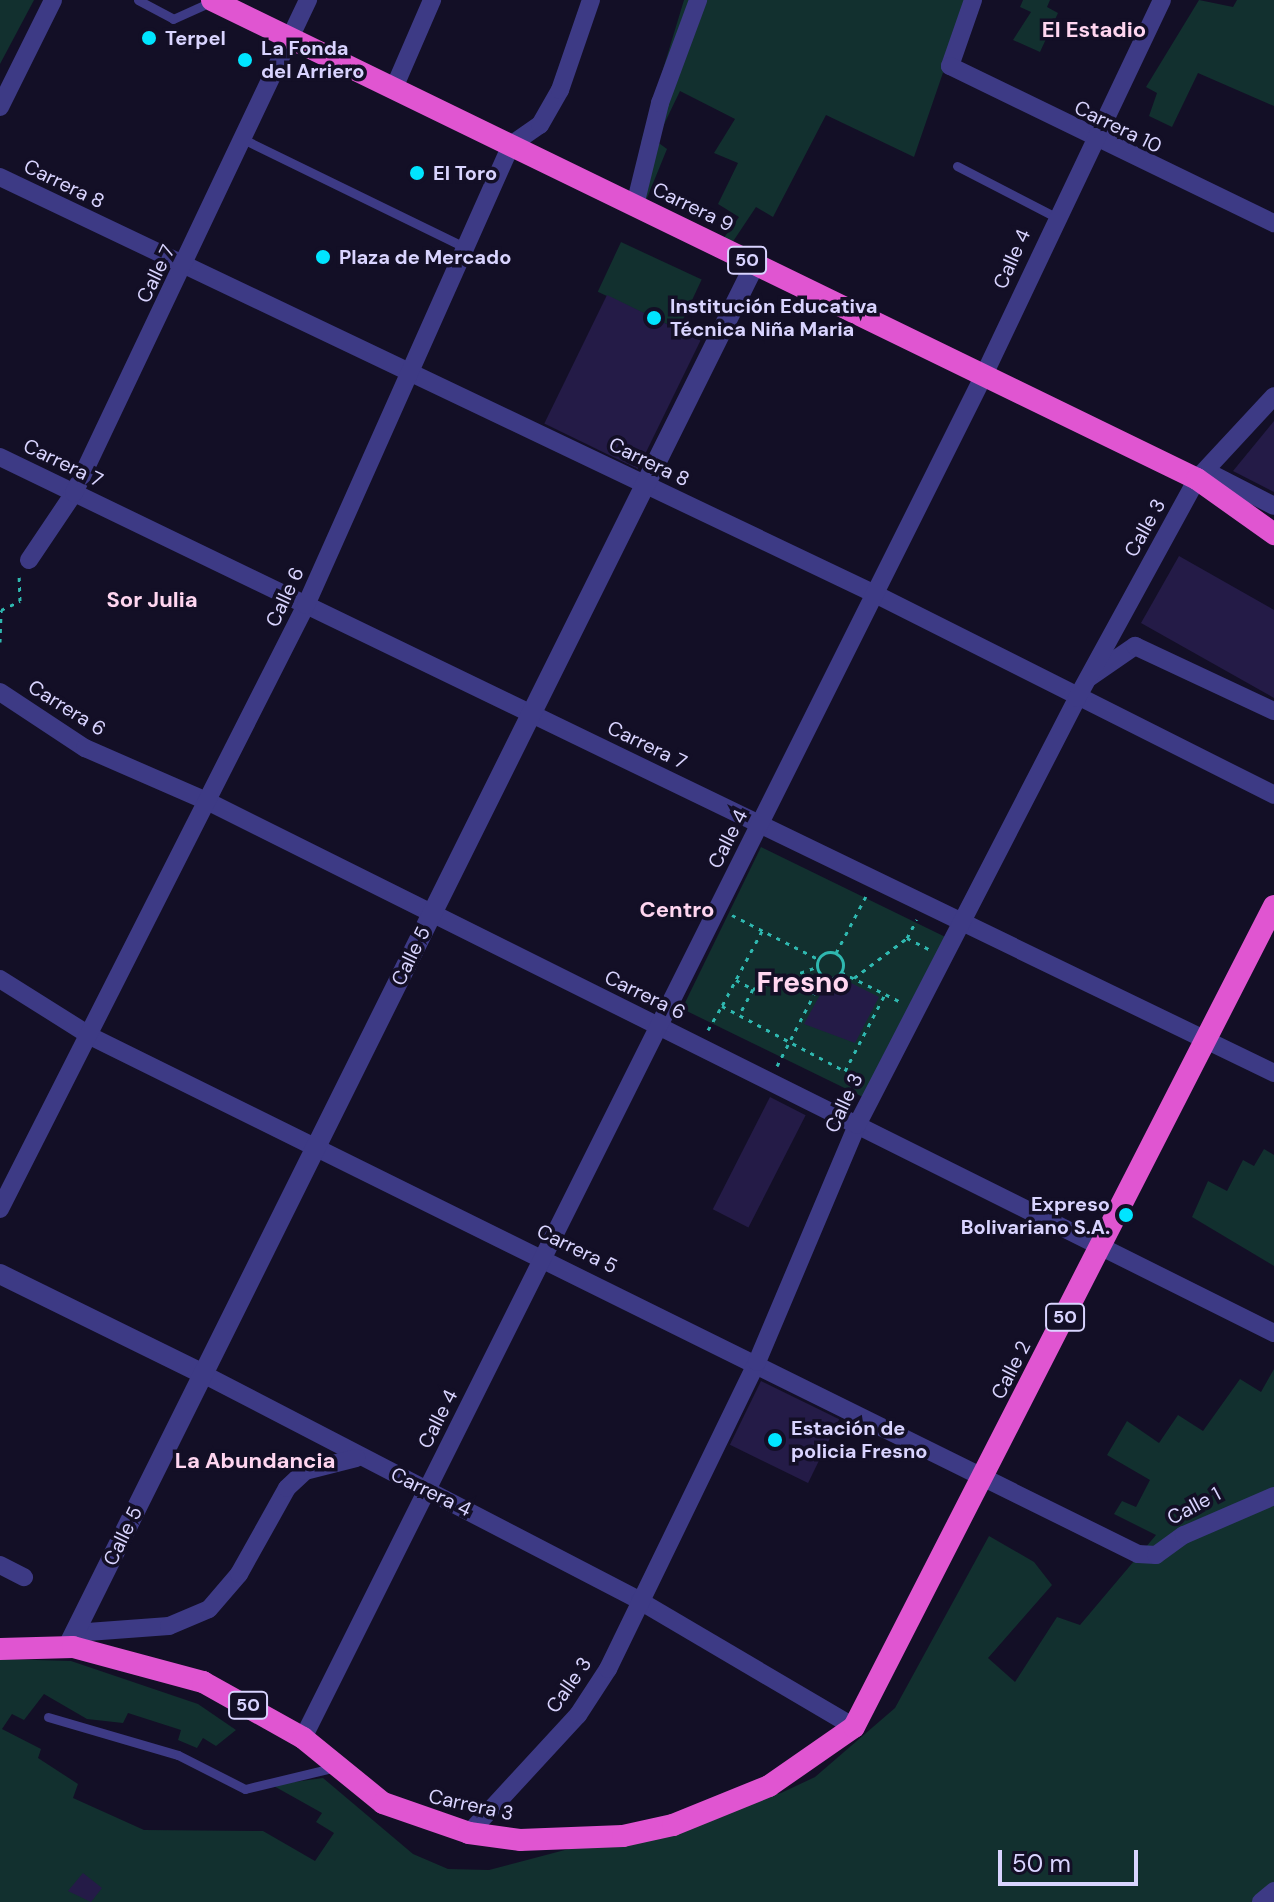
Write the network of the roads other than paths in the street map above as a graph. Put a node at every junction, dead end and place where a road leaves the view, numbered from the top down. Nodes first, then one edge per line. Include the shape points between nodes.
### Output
1 (39, 0) edge
2 (53, 0) edge
3 (138, 0) edge
4 (212, 0) edge
5 (308, 0) edge
6 (432, 0) edge
7 (591, 0) edge
8 (698, 0) edge
9 (973, 0) edge
10 (1162, 0) edge
11 (293, 38) junction
12 (0, 80) edge
13 (394, 88) junction
14 (0, 107) edge
15 (245, 140) junction
16 (1093, 141) junction
17 (511, 145) junction
18 (957, 166) dead end
19 (0, 177) edge
20 (635, 205) junction
21 (1056, 217) junction
22 (1274, 223) edge
23 (466, 248) junction
24 (755, 264) junction
25 (185, 267) junction
26 (413, 372) junction
27 (983, 377) junction
28 (1274, 396) edge
29 (0, 457) edge
30 (1202, 475) junction
31 (645, 485) junction
32 (74, 493) junction
33 (1274, 506) edge
34 (1274, 534) edge
35 (29, 560) road end
36 (875, 594) junction
37 (306, 605) junction
38 (1088, 678) junction
39 (0, 692) edge
40 (1077, 698) junction
41 (1274, 711) edge
42 (532, 714) junction
43 (1274, 795) edge
44 (211, 803) junction
45 (760, 824) junction
46 (1274, 906) edge
47 (432, 913) junction
48 (963, 923) junction
49 (0, 979) edge
50 (659, 1026) junction
51 (92, 1037) junction
52 (1206, 1040) junction
53 (1274, 1073) edge
54 (857, 1125) junction
55 (317, 1145) junction
56 (0, 1209) edge
57 (1101, 1247) junction
58 (543, 1257) junction
59 (0, 1274) edge
60 (1274, 1333) edge
61 (757, 1362) junction
62 (203, 1374) junction
63 (356, 1458) junction
64 (985, 1474) junction
65 (427, 1488) junction
66 (1274, 1496) edge
67 (1138, 1554) joint
68 (0, 1565) edge
69 (24, 1577) dead end
70 (640, 1601) junction
71 (71, 1641) junction
72 (0, 1649) edge
73 (48, 1717) dead end
74 (854, 1727) junction
75 (303, 1738) junction
76 (332, 1768) junction
77 (469, 1833) junction
78 (1274, 1891) edge
79 (1261, 1902) edge

1 - 12 street
2 - 14 street
3 - 4 lane via 173,19
4 - 11 highway, Carrera 9 / 50
5 - 11 street, Calle 7
6 - 13 street
7 - 17 street, Calle 6 via 550,109
8 - 20 street via 660,103
9 - 16 street, Carrera 10 via 949,61
10 - 16 street, Calle 4
11 - 13 highway, Carrera 9 / 50
11 - 15 street, Calle 7
13 - 17 highway, Carrera 9 / 50
15 - 23 lane
15 - 25 street, Calle 7
16 - 21 street, Calle 4
16 - 22 street, Carrera 10
17 - 20 highway, Carrera 9 / 50
17 - 23 street, Calle 6
18 - 21 lane
19 - 25 street, Carrera 8
20 - 24 highway, Carrera 9 / 50
21 - 27 street, Calle 4
23 - 26 street, Calle 6
24 - 27 highway, Carrera 9 / 50
24 - 31 street, Calle 5
25 - 26 street, Carrera 8
25 - 32 street, Calle 7
26 - 31 street, Carrera 8
26 - 37 street, Calle 6
27 - 30 highway, Carrera 9 / 50
27 - 36 street, Calle 4
28 - 30 street, Calle 3
29 - 32 street, Carrera 7
30 - 33 street
30 - 34 highway, Carrera 9 / 50
30 - 38 street, Calle 3
31 - 36 street, Carrera 8
31 - 42 street, Calle 5
32 - 35 street, Calle 7
32 - 37 street, Carrera 7
36 - 40 street, Carrera 8
36 - 45 street, Calle 4
37 - 42 street, Carrera 7
37 - 44 street, Calle 6
38 - 40 street, Calle 3
38 - 41 street via 1135,646
39 - 44 street, Carrera 6 via 85,748
40 - 43 street, Carrera 8
40 - 48 street, Calle 3
42 - 45 street, Carrera 7
42 - 47 street, Calle 5
44 - 47 street, Carrera 6
44 - 51 street, Calle 6
45 - 48 street, Carrera 7
45 - 50 street, Calle 4
46 - 52 highway, Calle 2 / 50
47 - 50 street, Carrera 6
47 - 55 street, Calle 5
48 - 52 street, Carrera 7
48 - 54 street, Calle 3
49 - 51 street, Carrera 5
50 - 54 street, Carrera 6
50 - 58 street, Calle 4
51 - 55 street, Carrera 5
51 - 56 street, Calle 6
52 - 53 street, Carrera 7
52 - 57 highway, Calle 2 / 50
54 - 57 street, Carrera 6
54 - 61 street, Calle 3
55 - 58 street, Carrera 5
55 - 62 street, Calle 5
57 - 60 street, Carrera 6
57 - 64 highway, Calle 2 / 50
58 - 61 street, Carrera 5
58 - 65 street, Calle 4
59 - 62 street, Carrera 4
61 - 64 street, Carrera 5
61 - 70 street, Calle 3
62 - 63 street, Carrera 4
62 - 71 street, Calle 5
63 - 65 street, Carrera 4
63 - 71 street via 305,1471 287,1488 239,1574 209,1609 169,1626
64 - 67 street, Carrera 5
64 - 74 highway, Calle 2 / 50
65 - 70 street, Carrera 4
65 - 75 street, Calle 4
66 - 67 street, Calle 1 via 1198,1528 1156,1555
68 - 69 street
70 - 74 street, Carrera 4
70 - 77 street, Calle 3 via 578,1715
71 - 72 highway, Carrera 3 / 50
71 - 75 highway, Carrera 3 / 50 via 203,1682
73 - 76 lane via 178,1755 245,1789
74 - 77 highway, Carrera 3 / 50 via 769,1786 673,1825 572,1841
75 - 76 highway, Carrera 3 / 50
76 - 77 highway, Carrera 3 / 50 via 383,1803
78 - 79 street

